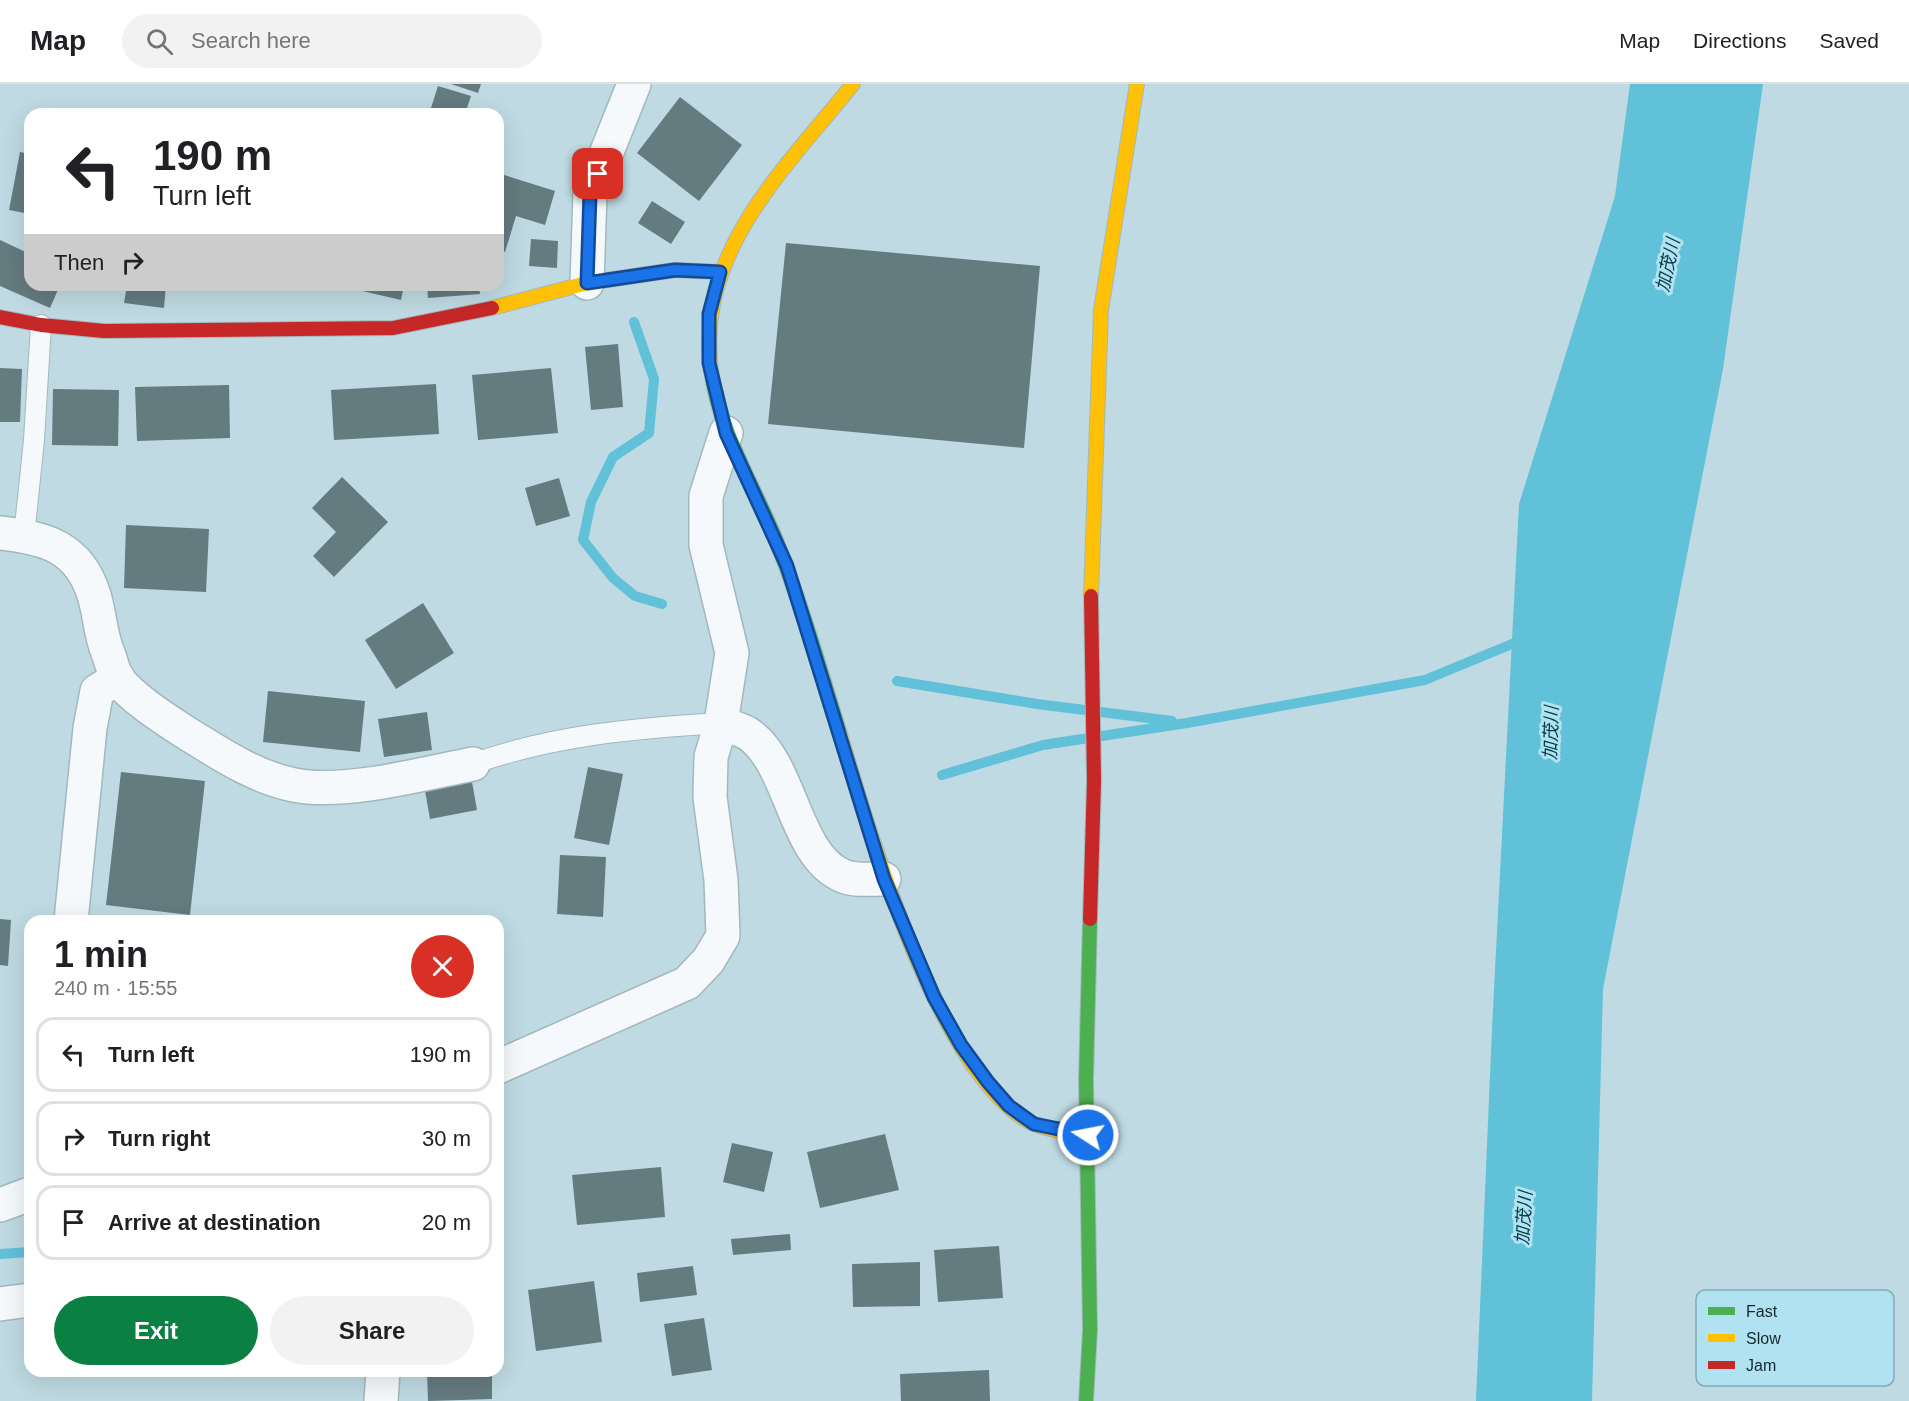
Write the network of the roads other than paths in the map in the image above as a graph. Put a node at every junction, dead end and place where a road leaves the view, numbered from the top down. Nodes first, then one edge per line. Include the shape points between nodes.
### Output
1 (634, 84) edge
2 (853, 84) edge
3 (1137, 84) edge
4 (720, 272) junction
5 (587, 283) junction
6 (0, 317) edge
7 (41, 325) junction
8 (726, 433) junction
9 (12, 534) edge
10 (117, 678) junction
11 (721, 723) junction
12 (473, 764) joint
13 (884, 879) junction
14 (72, 915) edge
15 (504, 1064) edge
16 (1088, 1135) junction
17 (24, 1196) edge
18 (0, 1205) edge
19 (383, 1377) edge
20 (381, 1401) edge
21 (1086, 1401) edge

1 - 5 street via 590,194
2 - 4 street via 745,222
3 - 16 street via 1101,310 1090,632 1094,781
4 - 5 street via 675,270
4 - 8 street via 709,314 709,363
5 - 7 street via 461,316 393,328 104,331
6 - 7 street
7 - 9 lane via 34,440
8 - 11 street via 706,496 706,545 732,653
8 - 13 street via 787,566
9 - 10 street via 54,544 73,557 86,574 100,634
10 - 12 street via 155,713 230,761 296,786 356,786
10 - 14 street via 97,691
11 - 12 lane via 589,735 507,752
11 - 13 street via 747,733 762,748 825,864 843,876
11 - 15 street via 711,757 710,797 721,880 723,936 708,962 687,983
13 - 16 street via 934,997 988,1082 1009,1106 1034,1124
16 - 21 street via 1090,1330
17 - 18 street
19 - 20 street

